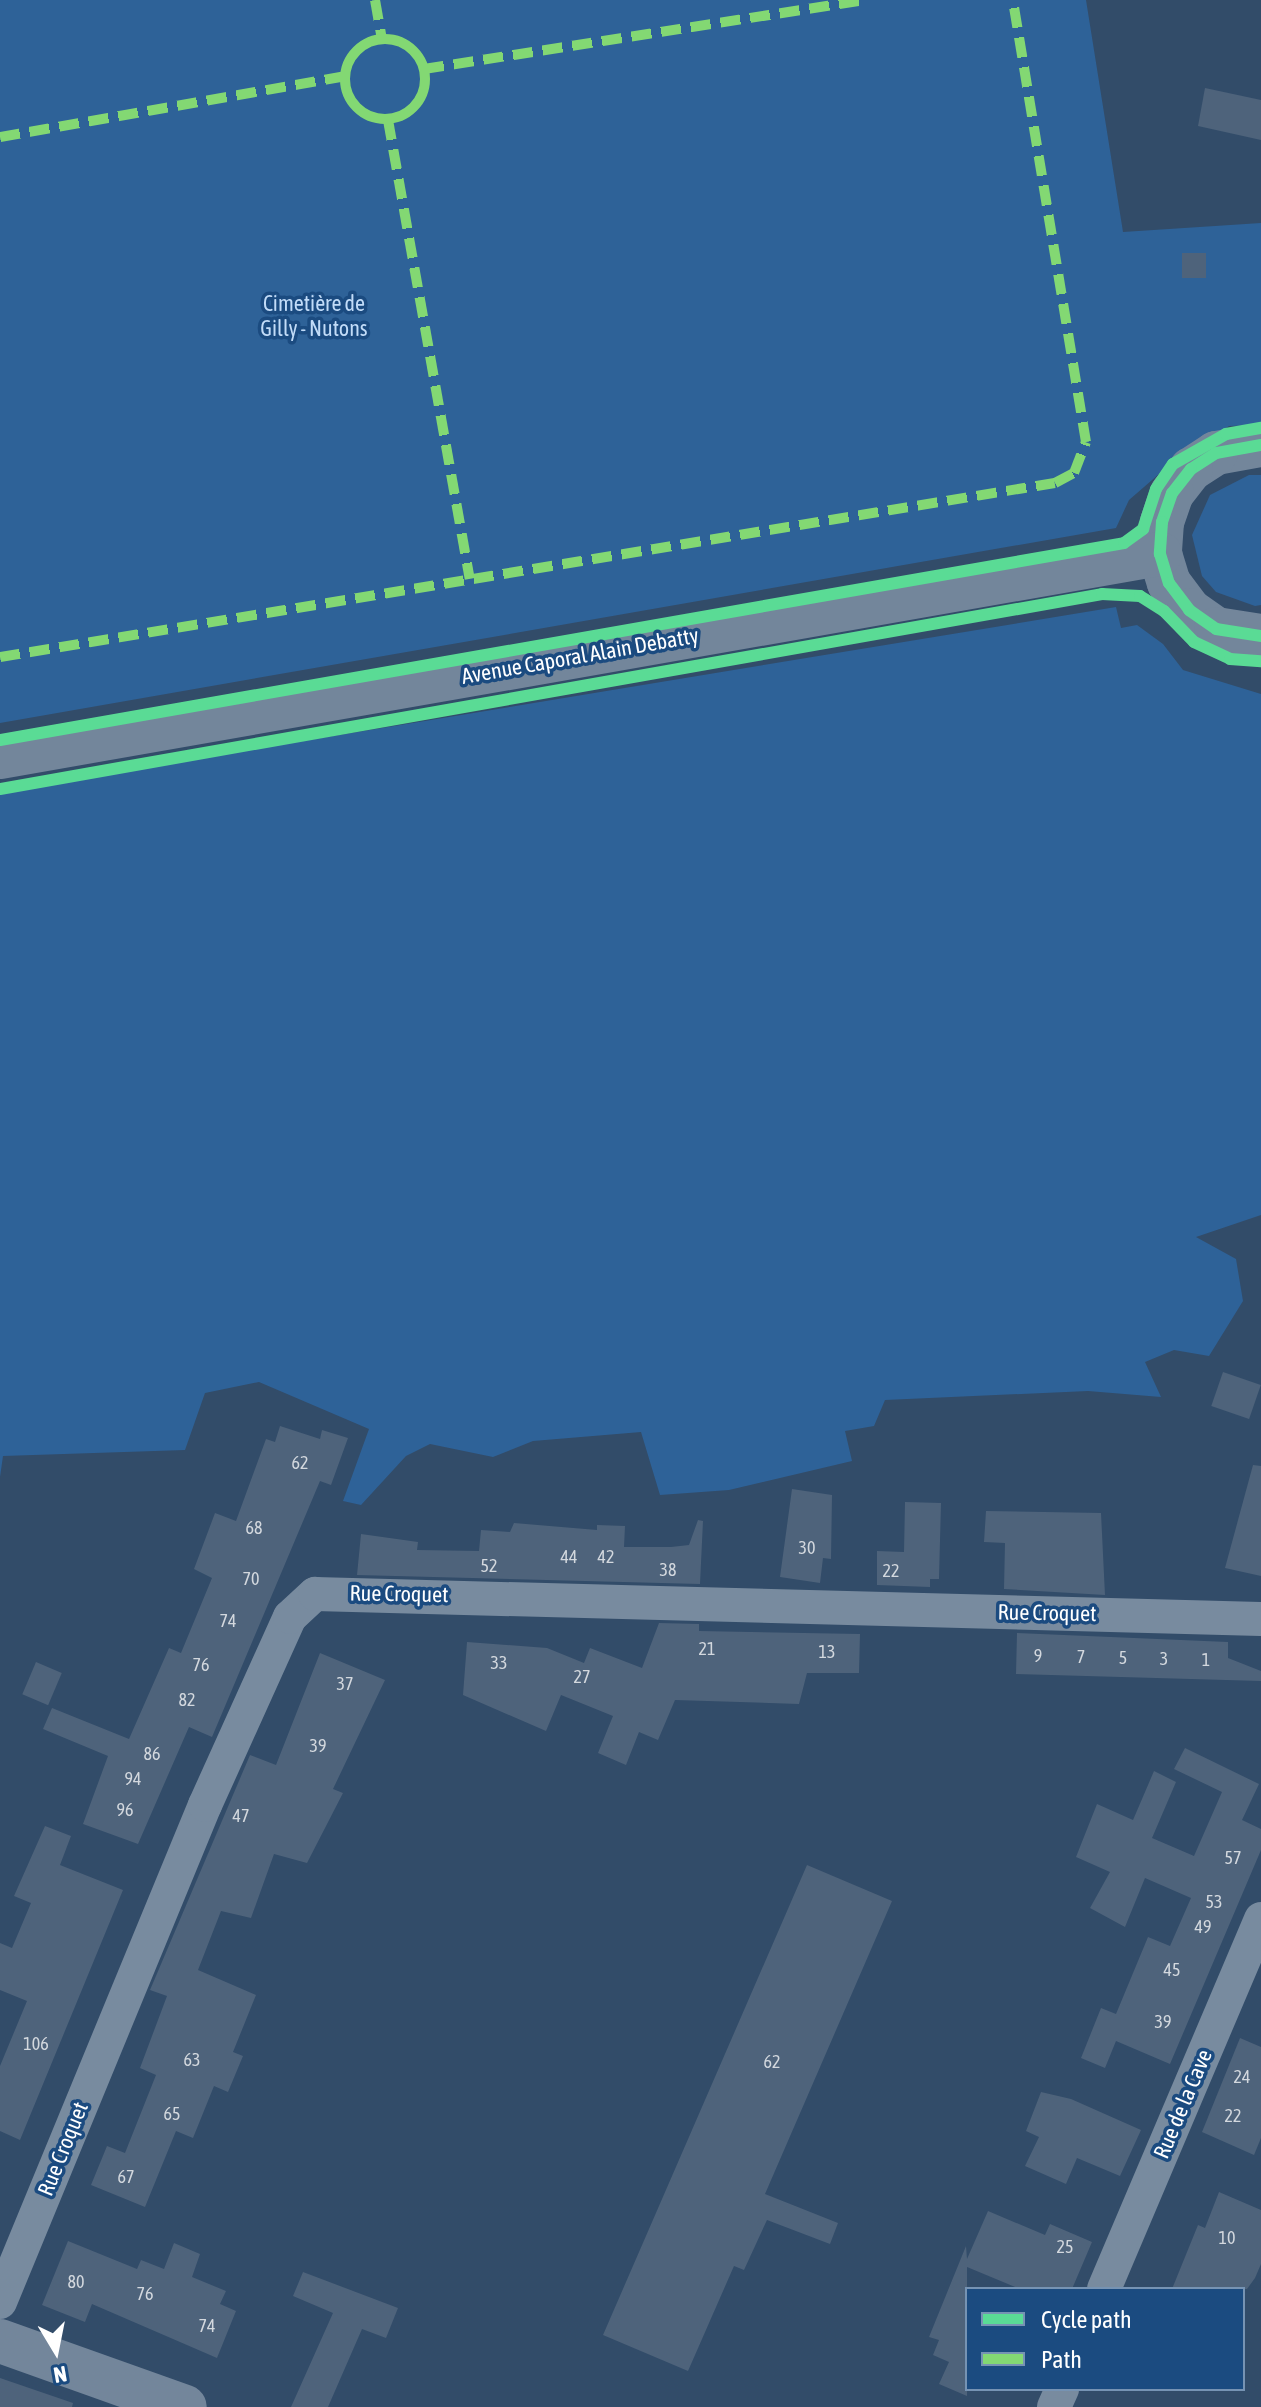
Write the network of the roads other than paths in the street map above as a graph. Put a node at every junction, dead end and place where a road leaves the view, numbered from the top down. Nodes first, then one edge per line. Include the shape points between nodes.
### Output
1 (1261, 445) edge
2 (1160, 554) junction
3 (1261, 636) edge
4 (0, 757) edge
5 (1261, 1619) edge
6 (1261, 1919) edge
7 (1105, 2287) edge
8 (0, 2302) edge
9 (0, 2341) edge
10 (185, 2407) edge

1 - 2 main road via 1216,453 1191,469 1172,493 1162,522
2 - 3 main road via 1169,583 1189,610 1216,629
2 - 4 main road, Avenue Caporal Alain Debatty
5 - 8 street, Rue Croquet via 315,1594 290,1617 205,1805
6 - 7 street, Rue de la Cave
9 - 10 main road

